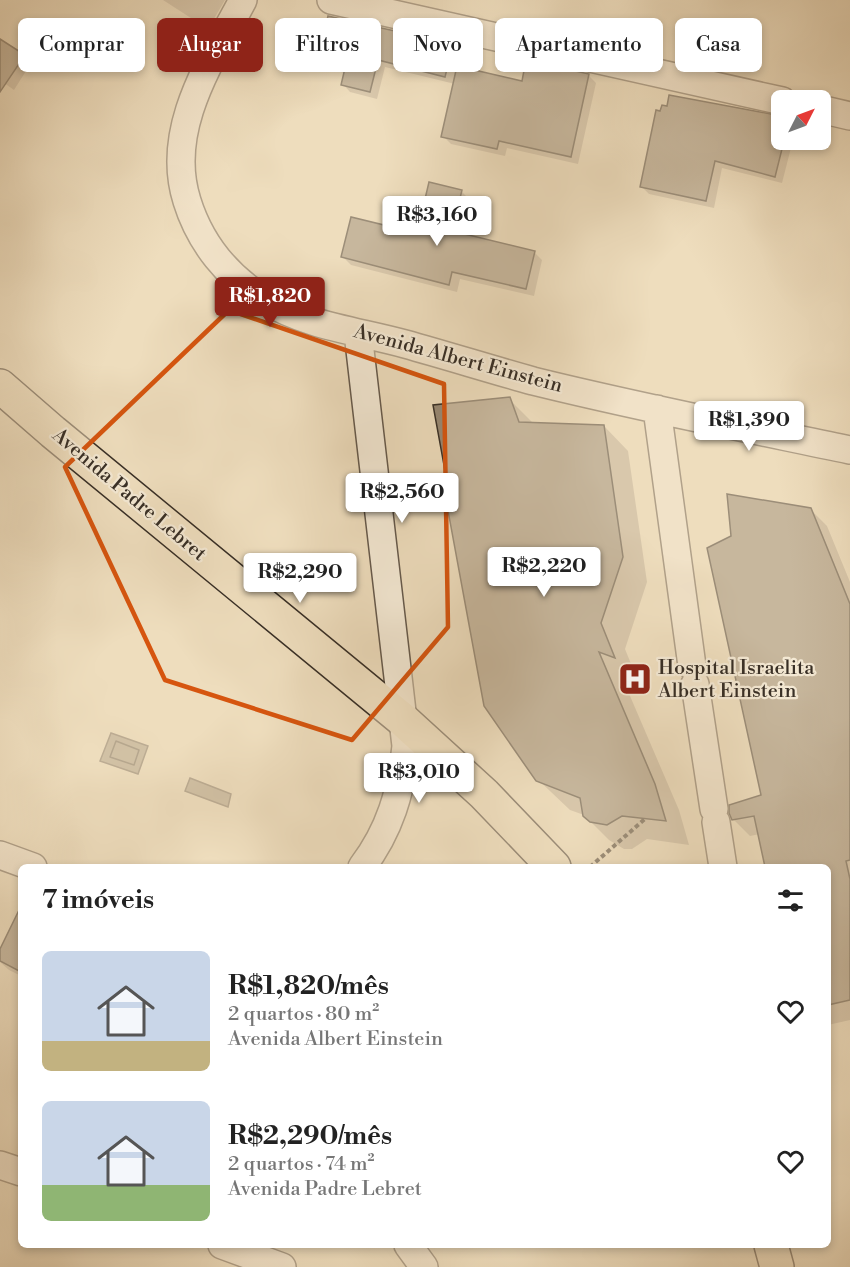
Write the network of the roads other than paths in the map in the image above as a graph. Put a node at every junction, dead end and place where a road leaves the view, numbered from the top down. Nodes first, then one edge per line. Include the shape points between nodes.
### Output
1 (243, 0) edge
2 (331, 0) edge
3 (771, 99) edge
4 (831, 112) edge
5 (850, 116) edge
6 (358, 333) junction
7 (0, 386) edge
8 (657, 409) junction
9 (850, 450) edge
10 (403, 720) junction
11 (0, 855) edge
12 (25, 864) edge
13 (364, 864) edge
14 (551, 864) edge
15 (723, 864) edge
16 (0, 1165) edge
17 (18, 1171) edge
18 (230, 1248) edge
19 (410, 1248) edge
20 (282, 1267) edge
21 (424, 1267) edge

1 - 6 street, Avenida Albert Einstein via 197,86 183,130 187,200 206,242 245,287 295,316
2 - 3 street
4 - 5 street
6 - 8 street, Avenida Albert Einstein via 534,381
6 - 10 street
7 - 10 main road, Avenida Padre Lebret
8 - 9 street, Avenida Albert Einstein
8 - 15 street
10 - 13 street via 406,746 393,815
10 - 14 main road, Avenida Padre Lebret via 484,794
11 - 12 street
16 - 17 street
18 - 20 street
19 - 21 street

